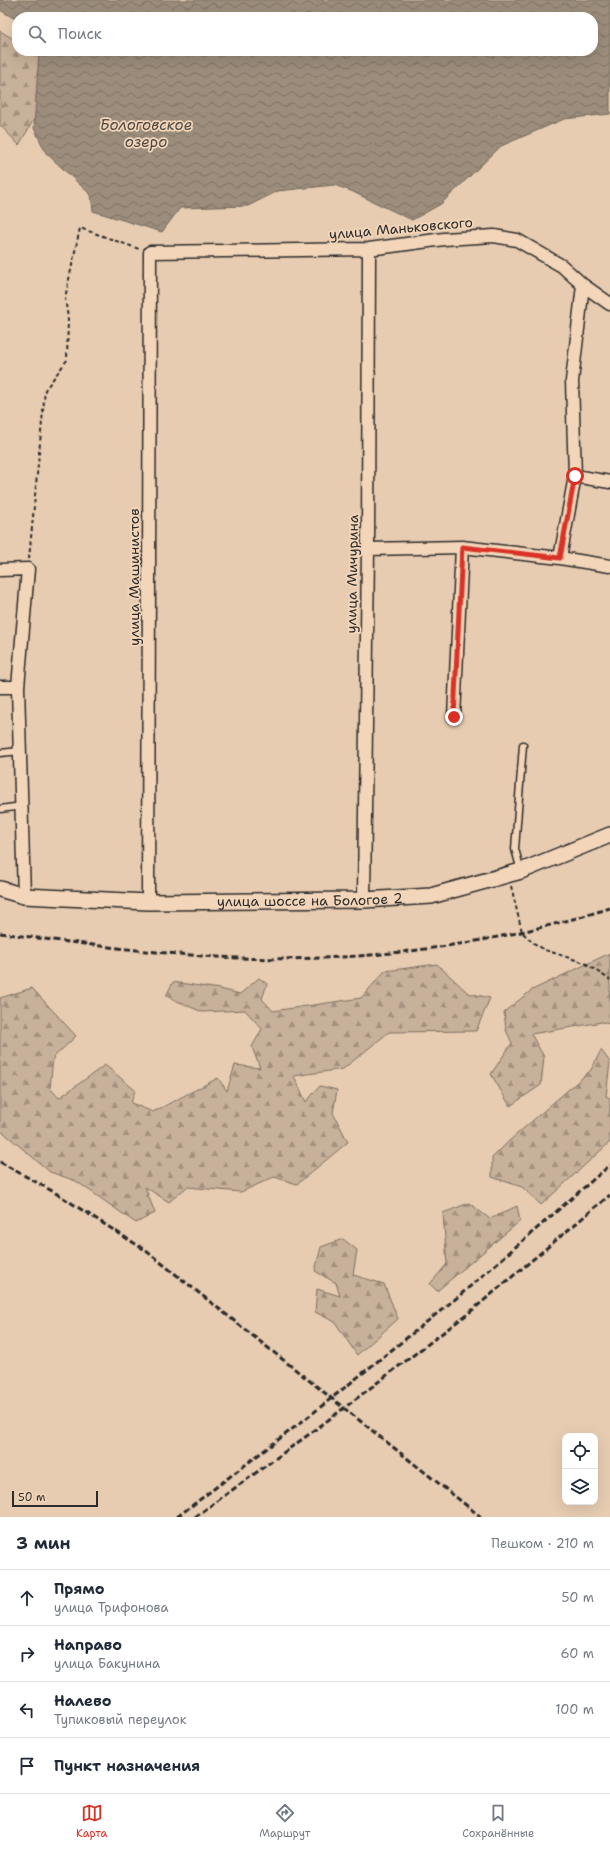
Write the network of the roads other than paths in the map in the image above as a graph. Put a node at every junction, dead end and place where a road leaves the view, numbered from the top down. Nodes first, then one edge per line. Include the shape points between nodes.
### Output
1 (369, 249) junction
2 (150, 252) joint
3 (583, 285) junction
4 (610, 304) edge
5 (575, 476) junction
6 (610, 482) edge
7 (462, 547) junction
8 (368, 549) junction
9 (560, 558) junction
10 (610, 566) edge
11 (0, 570) edge
12 (0, 687) edge
13 (18, 687) junction
14 (454, 717) dead end
15 (523, 745) dead end
16 (20, 751) junction
17 (0, 753) edge
18 (22, 806) junction
19 (0, 809) edge
20 (610, 835) edge
21 (515, 873) junction
22 (0, 889) edge
23 (24, 896) junction
24 (364, 900) junction
25 (148, 902) junction

1 - 2 street, улица Маньковского
1 - 3 street, улица Маньковского via 494,236 517,240 562,266
1 - 8 street, улица Мичурина
2 - 25 street, улица Машинистов
3 - 4 street, улица Маньковского
3 - 5 street via 572,381
5 - 6 street
5 - 9 street
7 - 8 street
7 - 9 street
7 - 14 street
8 - 24 street, улица Мичурина
9 - 10 street
11 - 13 street via 28,569
12 - 13 street
13 - 16 street
15 - 21 lane
16 - 17 lane
16 - 18 street
18 - 19 lane
18 - 23 street
20 - 21 street, улица шоссе на Бологое 2
21 - 24 street, улица шоссе на Бологое 2 via 431,896
22 - 23 street, улица шоссе на Бологое 2
23 - 25 street, улица шоссе на Бологое 2
24 - 25 street, улица шоссе на Бологое 2

